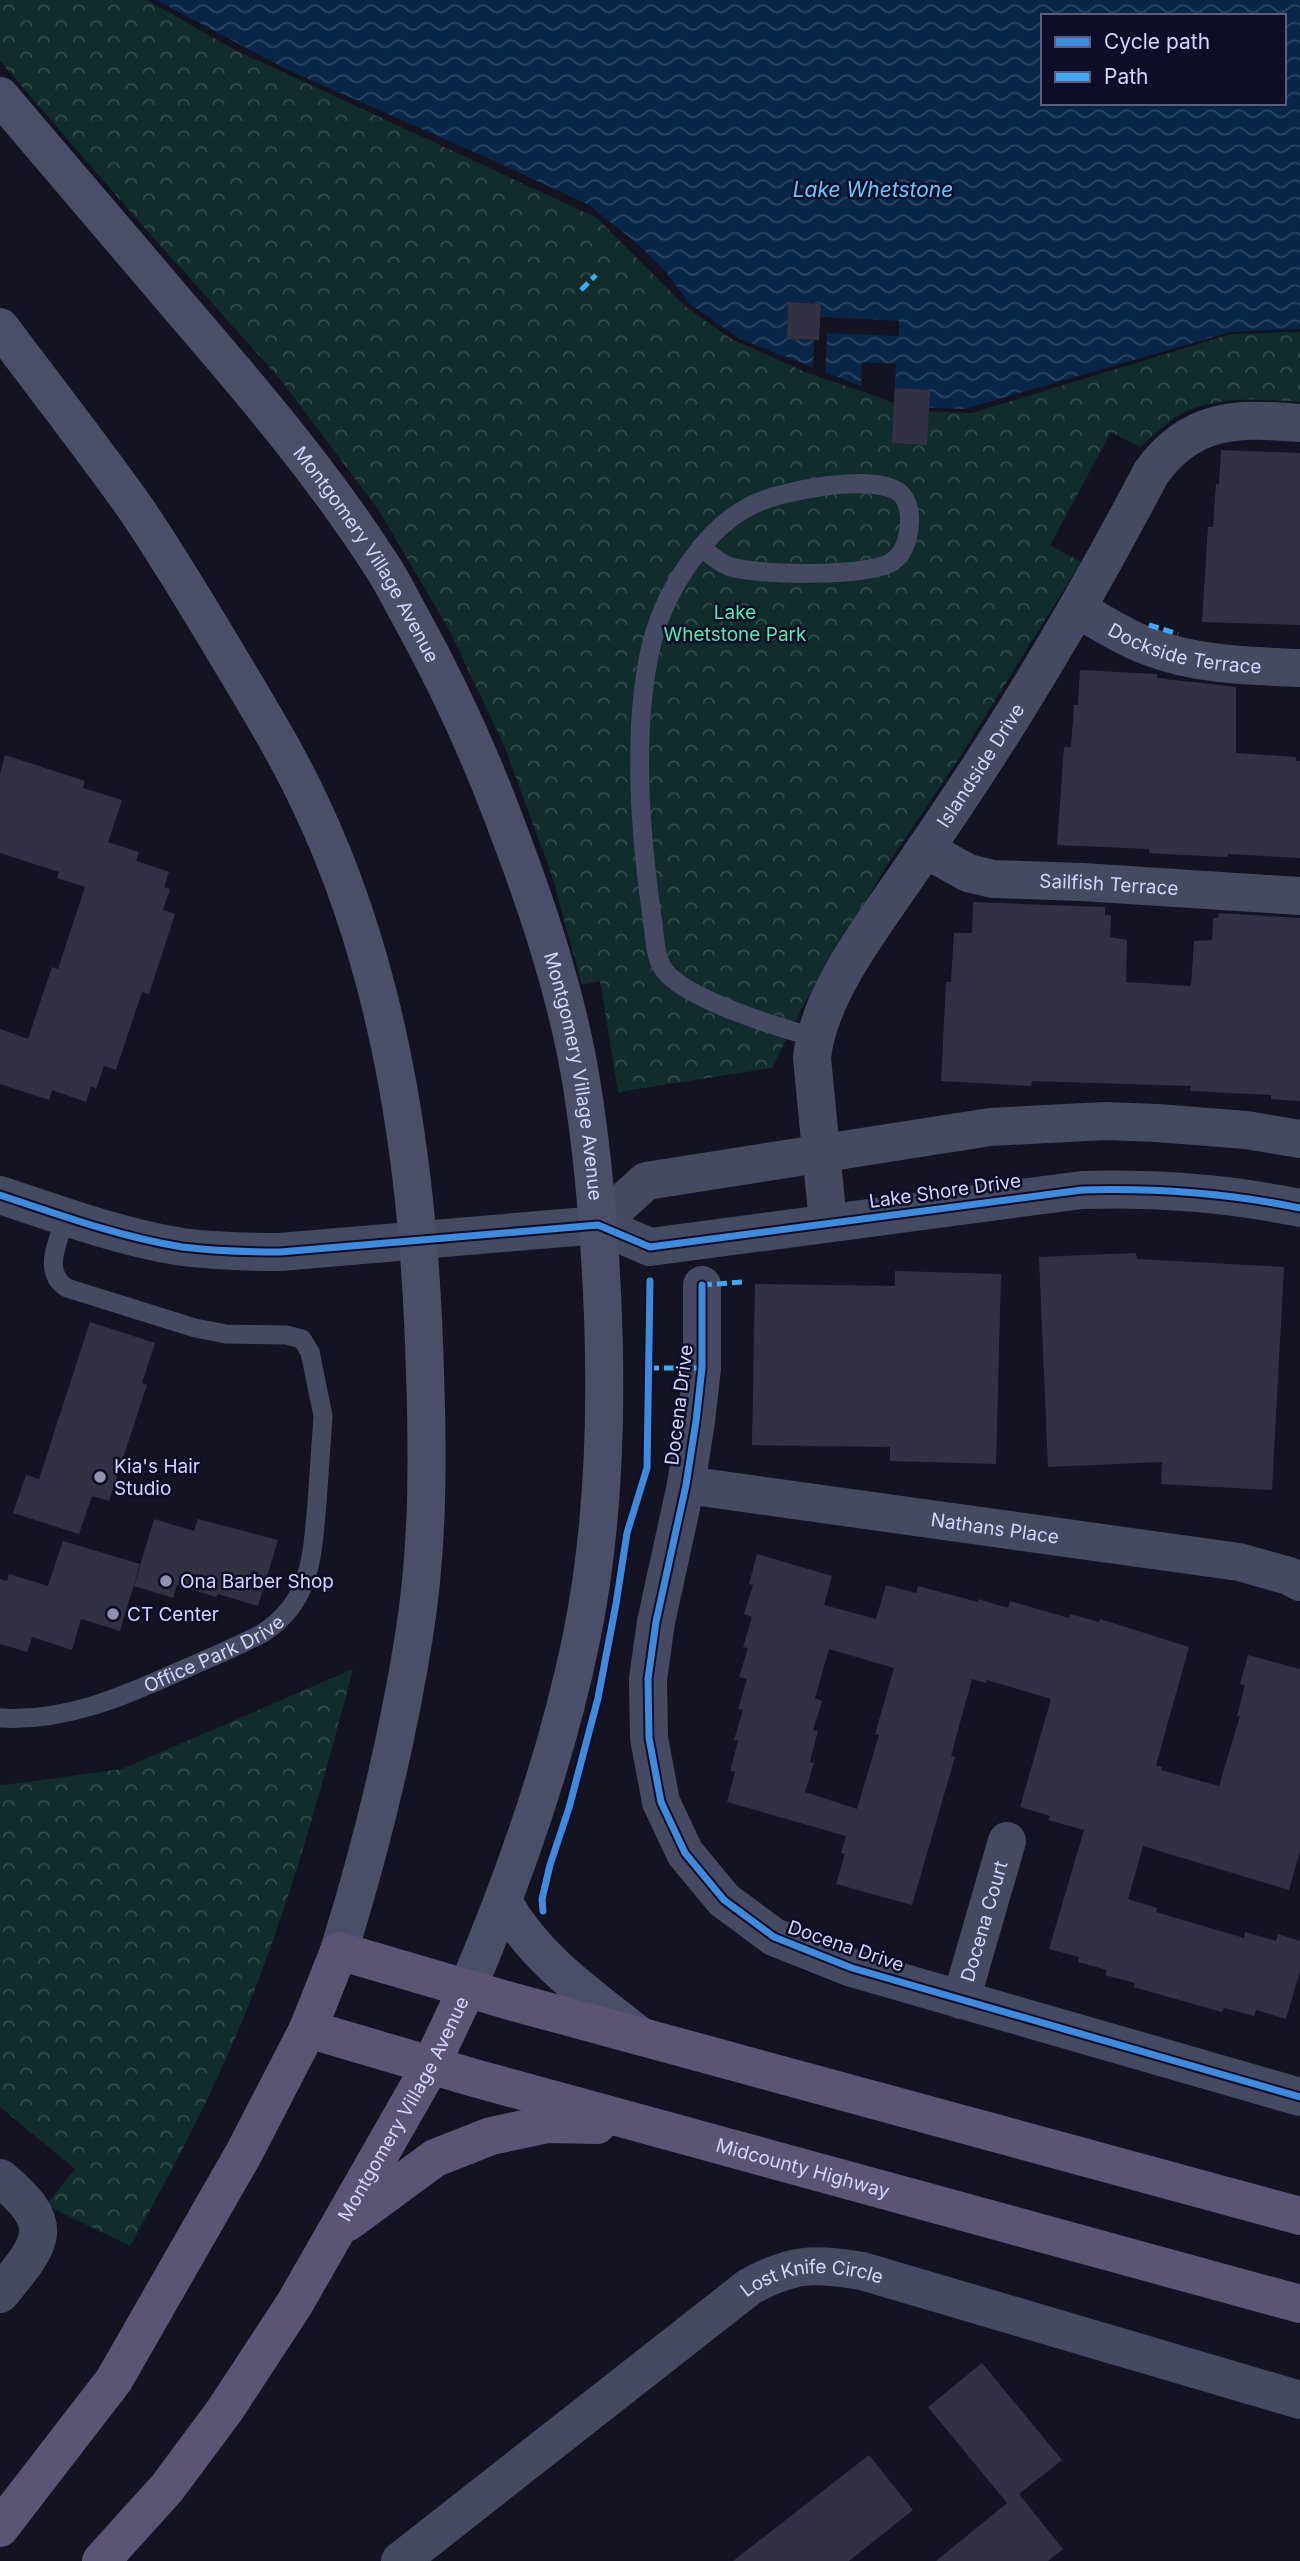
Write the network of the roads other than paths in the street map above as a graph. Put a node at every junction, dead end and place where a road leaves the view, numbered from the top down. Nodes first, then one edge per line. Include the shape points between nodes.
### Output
1 (0, 96) edge
2 (0, 327) edge
3 (1300, 423) edge
4 (701, 547) junction
5 (1077, 609) junction
6 (1300, 668) edge
7 (925, 849) junction
8 (1300, 896) edge
9 (814, 1037) junction
10 (1300, 1139) edge
11 (821, 1152) junction
12 (0, 1195) edge
13 (1300, 1208) edge
14 (66, 1217) junction
15 (828, 1223) junction
16 (598, 1225) junction
17 (419, 1240) junction
18 (702, 1285) dead end
19 (685, 1485) junction
20 (1300, 1582) edge
21 (0, 1718) edge
22 (1007, 1841) dead end
23 (504, 1903) junction
24 (339, 1951) junction
25 (467, 1989) junction
26 (961, 2000) junction
27 (308, 2029) junction
28 (640, 2036) junction
29 (431, 2065) junction
30 (1300, 2097) edge
31 (647, 2125) junction
32 (0, 2178) edge
33 (1300, 2216) edge
34 (338, 2230) junction
35 (0, 2294) edge
36 (1300, 2304) edge
37 (1300, 2400) edge
38 (0, 2528) edge
39 (101, 2561) edge
40 (400, 2561) edge

1 - 16 main road, Montgomery Village Avenue via 239,376 313,470 380,562 447,683 522,864 558,979 582,1085
2 - 17 main road via 135,509 196,601 310,803 344,884 389,1043
3 - 5 street, Islandside Drive via 1253,420 1215,424 1175,446 1151,473
4 - 4 lane via 751,505 811,488 860,485 894,489 904,497 909,514 903,550 894,561 872,568 741,570
4 - 9 lane via 657,625 643,708 643,821 659,959 667,974 697,994 769,1025
5 - 6 street, Dockside Terrace via 1169,654 1219,663
5 - 7 street, Islandside Drive
7 - 8 street, Sailfish Terrace via 968,873 993,879
7 - 9 street, Islandside Drive via 826,1003
9 - 11 street, Islandside Drive via 813,1085
10 - 11 street via 1197,1125 1105,1121 990,1127
11 - 15 street, Islandside Drive
11 - 16 street via 646,1181
12 - 14 street
13 - 15 street, Lake Shore Drive via 1216,1193 1144,1188 1083,1190
14 - 17 street via 154,1241 232,1252
14 - 21 lane, Office Park Drive via 53,1266 67,1287 195,1328 295,1336 306,1345 323,1416 312,1557 298,1597 263,1633 85,1709 47,1717
15 - 16 street, Lake Shore Drive via 650,1247
16 - 17 street
16 - 23 main road, Montgomery Village Avenue via 605,1386 600,1508 582,1636 560,1729
17 - 24 main road via 427,1418 425,1530 415,1633 364,1872
18 - 19 street, Docena Drive via 702,1368
19 - 20 street, Nathans Place via 1239,1562
19 - 26 street, Docena Drive via 648,1679 649,1738 661,1802 685,1853 724,1900 774,1937 852,1968
22 - 26 street, Docena Court
23 - 25 main road, Montgomery Village Avenue
23 - 28 main road via 517,1928 551,1965
24 - 25 main road
24 - 27 main road
25 - 28 main road
25 - 29 main road, Montgomery Village Avenue
26 - 30 street, Docena Drive
27 - 29 main road, Midcounty Highway
27 - 38 main road via 244,2153 114,2379
28 - 33 main road
29 - 31 main road, Midcounty Highway
29 - 34 main road, Montgomery Village Avenue
31 - 34 main road via 548,2124 491,2136 435,2158
31 - 36 main road, Midcounty Highway
32 - 35 street via 28,2203 39,2229 32,2254
34 - 39 main road, Montgomery Village Avenue via 225,2410 167,2487
37 - 40 street, Lost Knife Circle via 862,2271 802,2266 774,2273 749,2287

